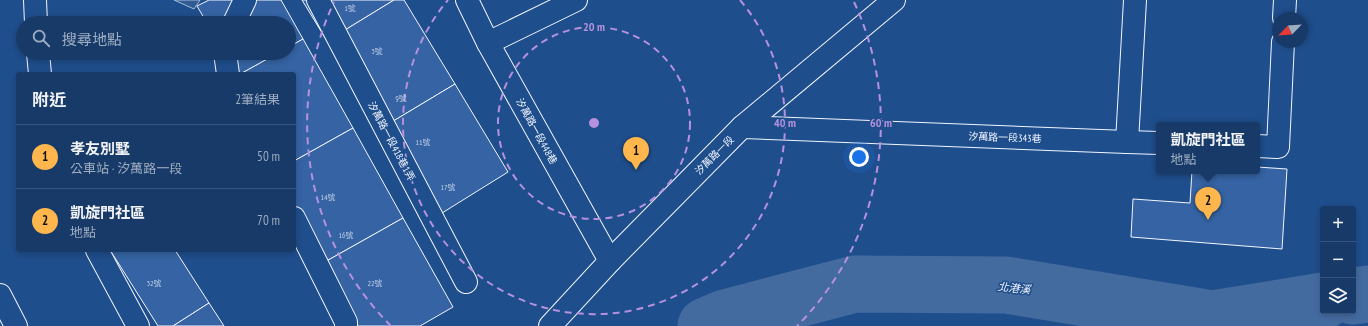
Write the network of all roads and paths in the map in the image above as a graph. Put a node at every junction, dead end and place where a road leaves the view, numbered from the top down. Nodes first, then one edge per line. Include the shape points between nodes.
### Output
1 (35, 0) edge
2 (245, 0) edge
3 (318, 0) edge
4 (467, 0) edge
5 (576, 0) edge
6 (894, 0) edge
7 (1134, 0) edge
8 (1285, 0) edge
9 (1284, 12) edge
10 (36, 16) edge
11 (237, 16) edge
12 (488, 43) junction
13 (1283, 48) edge
14 (39, 60) edge
15 (226, 60) edge
16 (40, 72) edge
17 (228, 72) edge
18 (742, 127) junction
19 (1127, 142) junction
20 (1156, 143) edge
21 (1260, 146) edge
22 (296, 222) edge
23 (98, 252) edge
24 (610, 261) junction
25 (466, 282) dead end
26 (0, 295) edge
27 (16, 326) edge
28 (138, 326) edge
29 (346, 326) edge
30 (550, 326) edge

1 - 10 street
2 - 11 street
3 - 25 street, 汐萬路一段418巷1弄
4 - 12 street, 汐萬路一段448巷
5 - 12 street
6 - 18 street, 汐萬路一段
7 - 19 street
8 - 9 street
12 - 24 street, 汐萬路一段448巷
13 - 21 street via 1278,146
14 - 16 street
15 - 17 street
18 - 19 street, 汐萬路一段343巷
18 - 24 street, 汐萬路一段
19 - 20 street, 汐萬路一段343巷
22 - 29 street
23 - 28 street
24 - 30 street, 汐萬路一段
26 - 27 street

